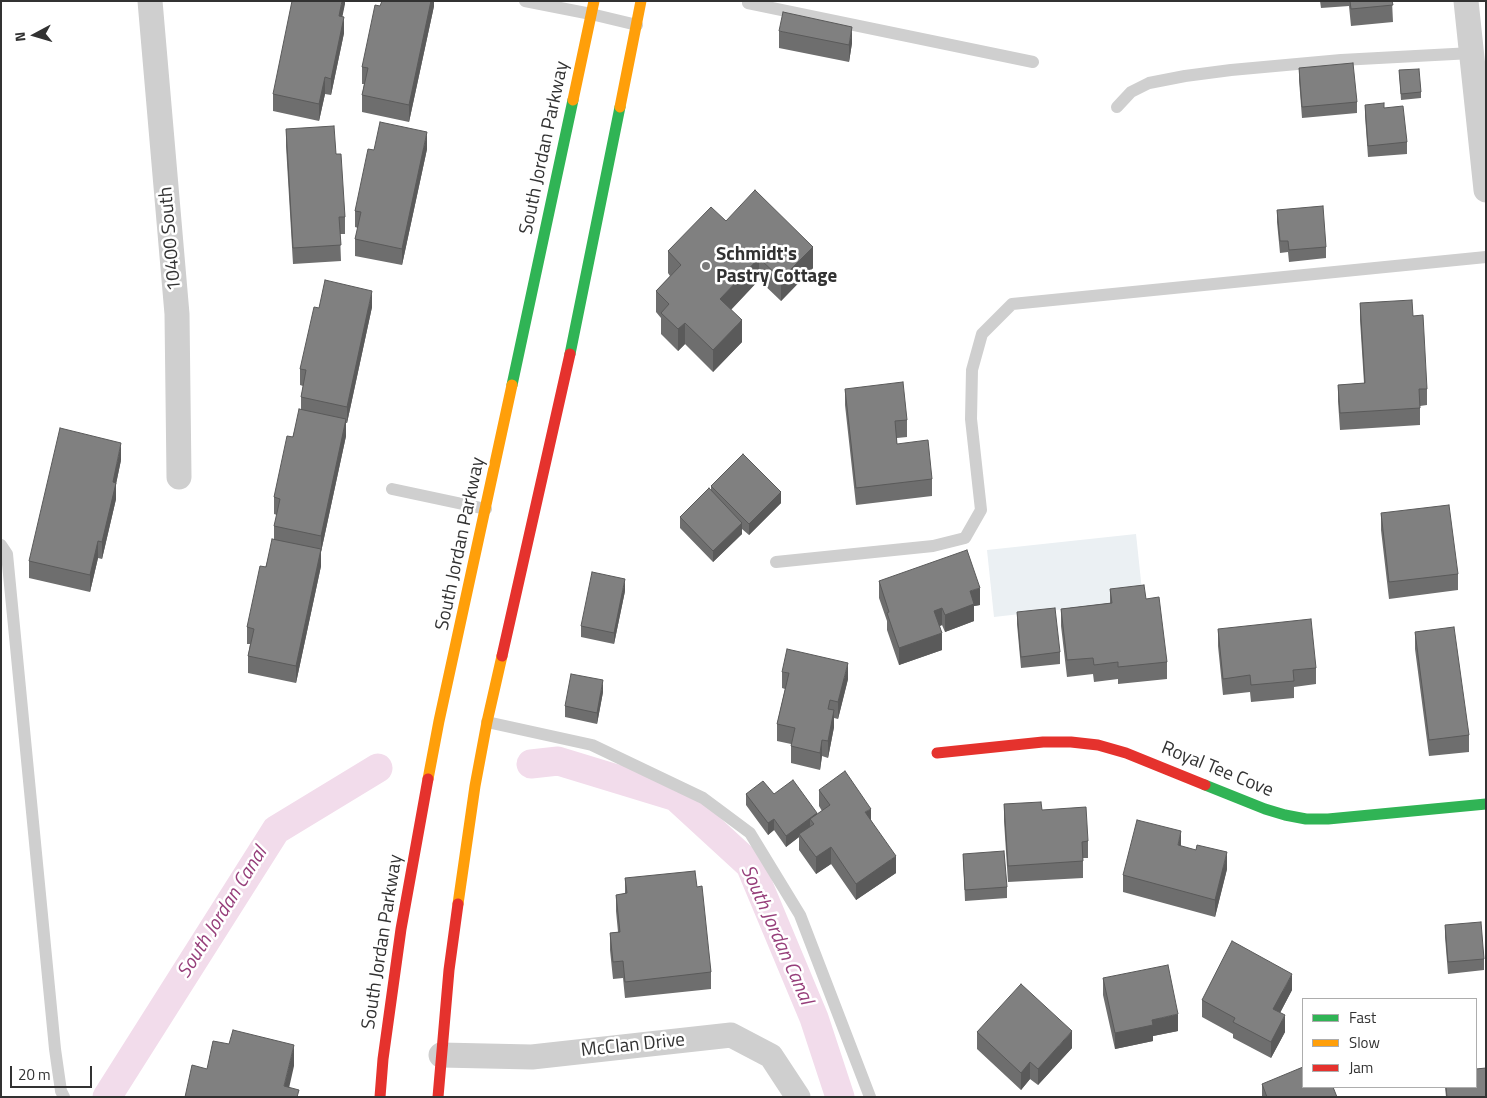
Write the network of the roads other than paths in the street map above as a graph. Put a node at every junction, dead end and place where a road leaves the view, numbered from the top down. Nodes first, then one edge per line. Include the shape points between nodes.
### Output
1 (150, 1) edge
2 (525, 1) edge
3 (641, 1) edge
4 (1466, 1) edge
5 (748, 3) dead end
6 (593, 8) edge
7 (636, 25) junction
8 (1472, 53) junction
9 (1033, 62) dead end
10 (1481, 97) edge
11 (1117, 107) dead end
12 (1486, 190) edge
13 (1486, 257) edge
14 (179, 477) dead end
15 (392, 490) dead end
16 (486, 509) junction
17 (1, 545) edge
18 (776, 562) dead end
19 (487, 722) junction
20 (937, 753) dead end
21 (1486, 804) edge
22 (441, 1055) junction
23 (64, 1097) edge
24 (380, 1097) edge
25 (438, 1097) edge
26 (798, 1097) edge
27 (870, 1097) edge

1 - 14 street, 10400 South via 177,314
2 - 6 lane
3 - 7 main road
4 - 8 street
5 - 9 lane
6 - 7 lane
6 - 16 main road, South Jordan Parkway
7 - 19 main road via 567,369
8 - 10 street
8 - 11 lane via 1341,60 1185,76 1149,83 1131,92
10 - 12 street
13 - 18 lane via 1012,304 982,334 972,370 971,419 981,510 965,538 933,546
15 - 16 lane
16 - 24 main road, South Jordan Parkway via 440,721 401,929
17 - 23 lane via 7,554 55,1049
19 - 22 main road via 462,869
19 - 27 lane via 592,745 703,798 750,833 800,916
20 - 21 main road, Royal Tee Cove via 1043,742 1098,745 1126,753 1265,809 1306,819
22 - 25 main road
22 - 26 street, McClan Drive via 532,1057 731,1035 771,1056

